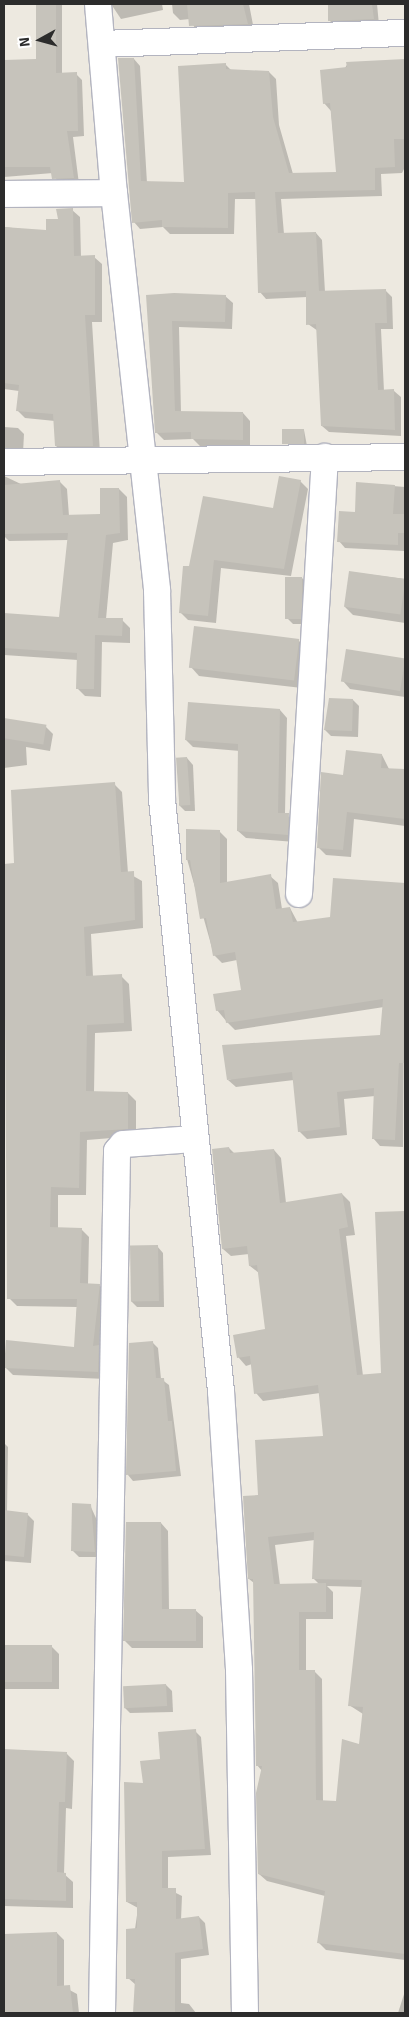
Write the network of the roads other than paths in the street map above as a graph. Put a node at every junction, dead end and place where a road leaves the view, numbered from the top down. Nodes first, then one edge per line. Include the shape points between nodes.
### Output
1 (98, 4) edge
2 (405, 33) edge
3 (102, 44) junction
4 (114, 193) junction
5 (4, 194) edge
6 (325, 457) junction
7 (405, 457) edge
8 (145, 460) junction
9 (4, 462) edge
10 (299, 894) dead end
11 (195, 1139) junction
12 (102, 2013) edge
13 (245, 2013) edge

1 - 3 street
2 - 3 street
3 - 4 street
4 - 5 street
4 - 8 street
6 - 7 street
6 - 8 street
6 - 10 street
8 - 9 street
8 - 11 street via 157,590 162,799
11 - 12 street via 123,1144 117,1151
11 - 13 street via 221,1391 239,1670

